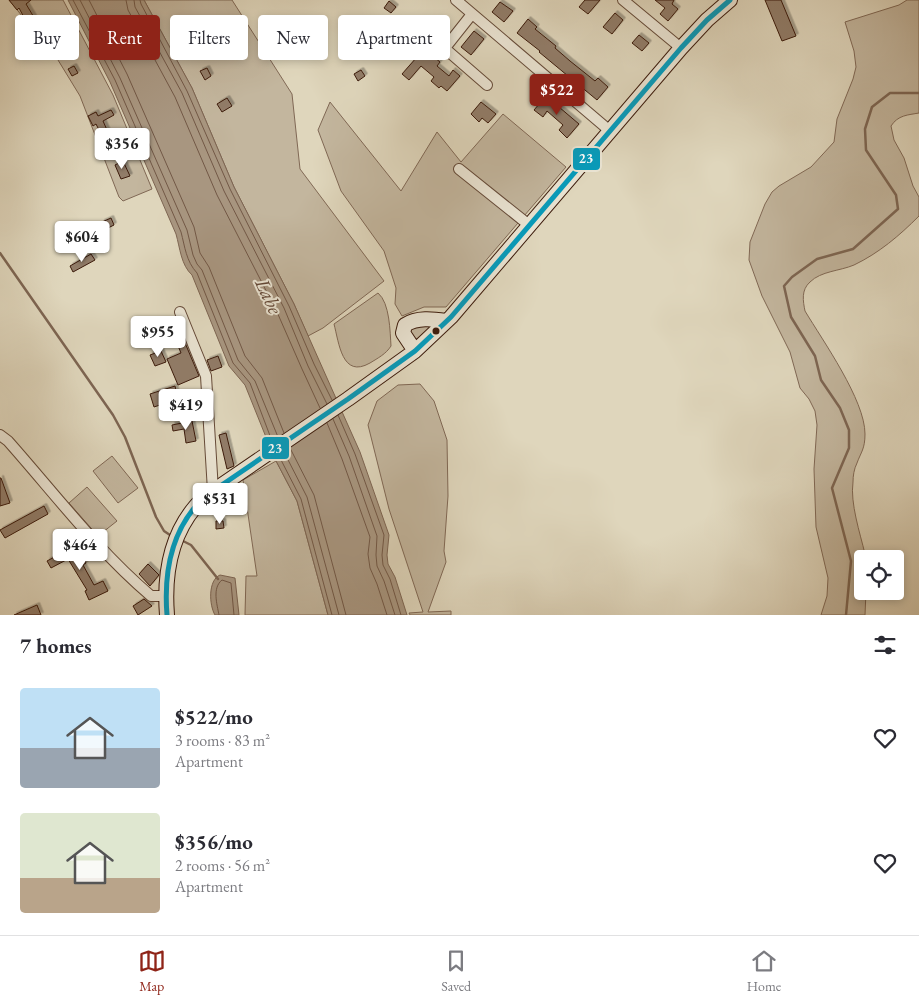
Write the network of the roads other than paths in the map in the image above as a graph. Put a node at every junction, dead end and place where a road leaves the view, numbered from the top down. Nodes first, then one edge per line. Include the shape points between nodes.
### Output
1 (456, 0) edge
2 (623, 0) edge
3 (730, 0) edge
4 (472, 14) junction
5 (450, 42) edge
6 (681, 48) junction
7 (450, 52) edge
8 (487, 85) dead end
9 (610, 131) junction
10 (458, 169) dead end
11 (529, 226) junction
12 (180, 312) dead end
13 (446, 321) junction
14 (415, 351) junction
15 (0, 435) edge
16 (213, 491) junction
17 (166, 596) junction
18 (167, 615) edge

1 - 4 street
2 - 6 street
3 - 6 street
4 - 5 street
4 - 9 street
6 - 9 street
7 - 8 street
9 - 11 street
10 - 11 street
11 - 13 street
12 - 16 street via 206,376
13 - 14 street
13 - 14 street via 432,318 405,325 403,333
14 - 16 street
15 - 17 street via 120,569 151,596
16 - 17 street via 196,506 182,526 167,574
17 - 18 street

